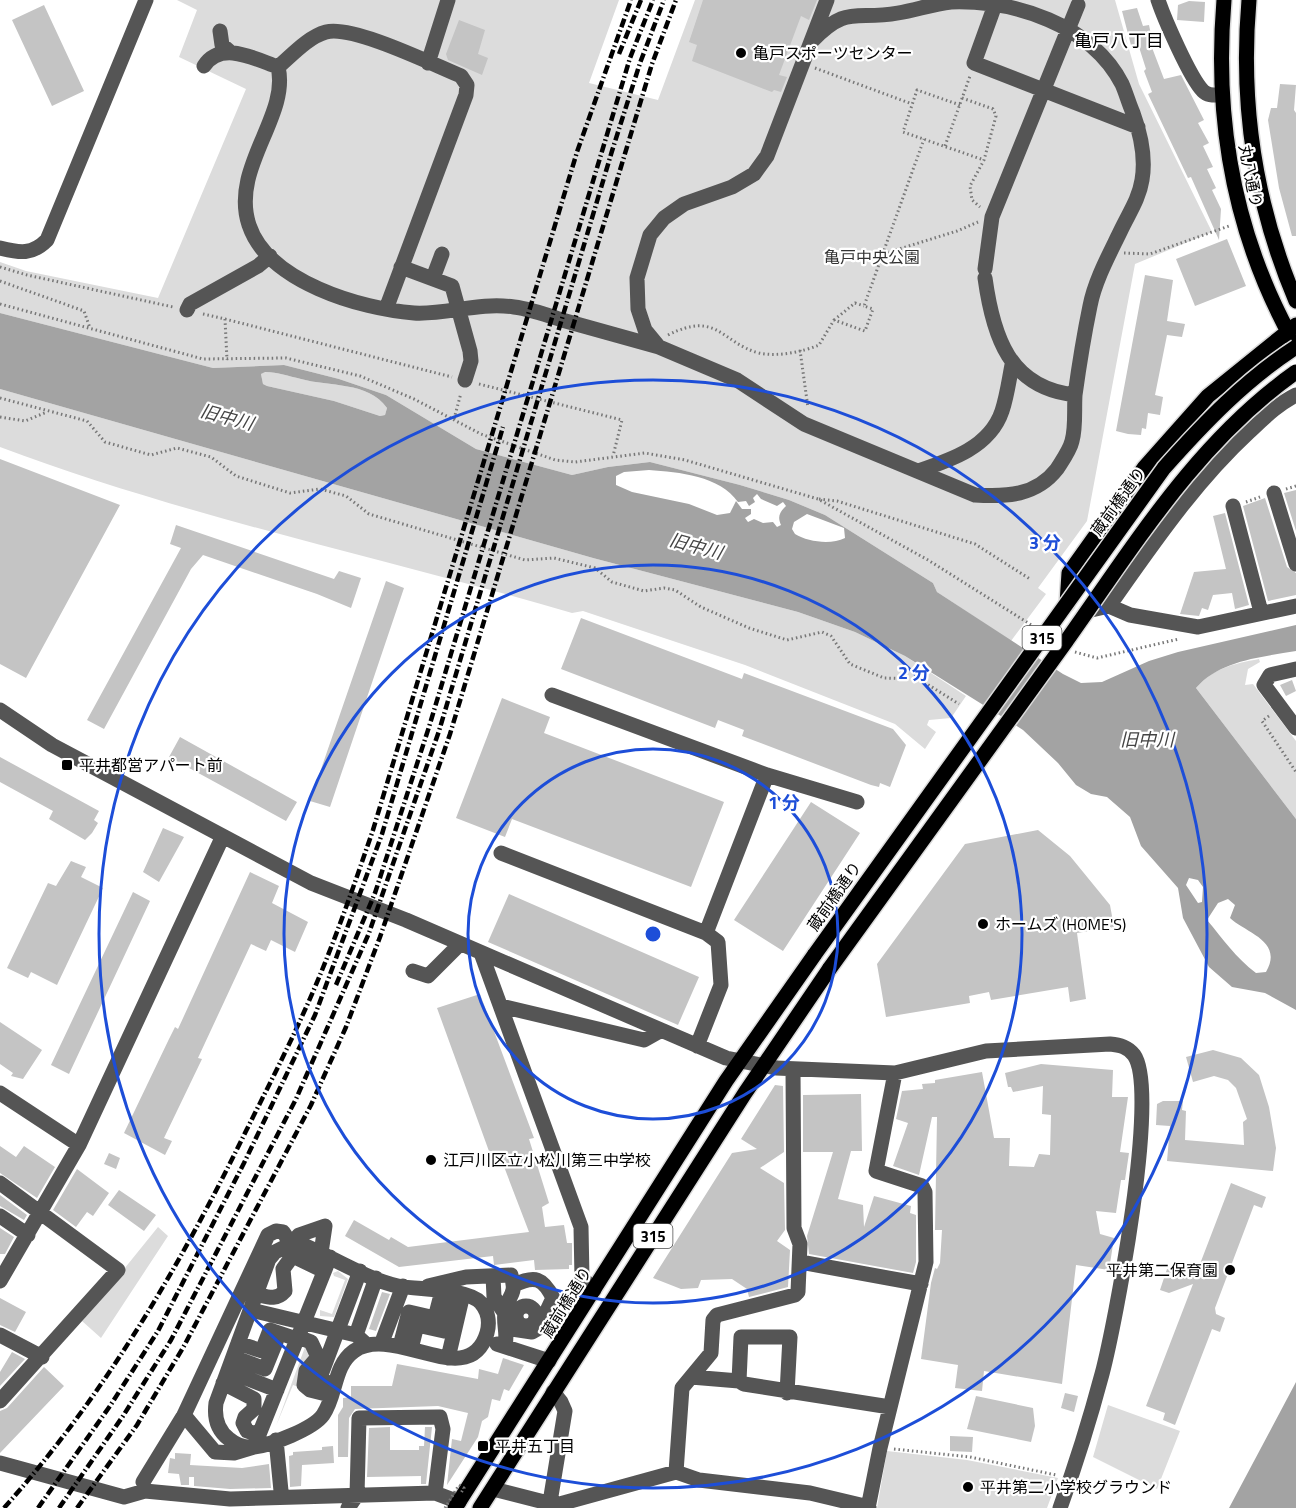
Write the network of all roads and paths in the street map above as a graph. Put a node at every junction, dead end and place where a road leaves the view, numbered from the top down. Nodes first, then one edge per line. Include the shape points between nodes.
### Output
1 (146, 0) edge
2 (448, 0) edge
3 (828, 0) edge
4 (1158, 0) edge
5 (1224, 0) edge
6 (1249, 0) edge
7 (996, 2) junction
8 (1077, 5) dead end
9 (1067, 29) junction
10 (220, 31) dead end
11 (812, 41) junction
12 (229, 51) junction
13 (428, 63) junction
14 (974, 63) junction
15 (804, 64) junction
16 (204, 66) dead end
17 (278, 67) junction
18 (1044, 90) junction
19 (1221, 95) junction
20 (962, 98) junction
21 (912, 104) junction
22 (960, 105) junction
23 (1249, 125) junction
24 (1138, 126) junction
25 (1224, 128) junction
26 (924, 139) junction
27 (945, 146) junction
28 (984, 160) junction
29 (992, 218) junction
30 (1242, 221) junction
31 (0, 248) edge
32 (1112, 250) junction
33 (442, 254) dead end
34 (883, 254) junction
35 (270, 256) junction
36 (0, 267) edge
37 (401, 267) junction
38 (433, 278) junction
39 (0, 281) edge
40 (1296, 301) edge
41 (0, 304) edge
42 (864, 306) junction
43 (458, 308) junction
44 (386, 309) junction
45 (187, 310) junction
46 (225, 319) junction
47 (834, 320) junction
48 (90, 328) junction
49 (1292, 328) edge
50 (659, 347) junction
51 (1296, 347) edge
52 (800, 350) junction
53 (227, 360) junction
54 (1012, 365) junction
55 (1296, 371) edge
56 (465, 380) junction
57 (1075, 395) junction
58 (1296, 395) edge
59 (0, 398) edge
60 (458, 404) dead end
61 (49, 411) junction
62 (0, 417) edge
63 (453, 419) junction
64 (804, 424) junction
65 (613, 456) junction
66 (918, 471) junction
67 (1274, 493) dead end
68 (818, 499) junction
69 (1233, 506) dead end
70 (1296, 564) edge
71 (1030, 579) dead end
72 (1067, 604) junction
73 (1109, 606) junction
74 (1296, 606) edge
75 (1087, 611) junction
76 (1261, 612) junction
77 (1198, 627) junction
78 (1037, 628) dead end
79 (1067, 647) dead end
80 (1296, 669) edge
81 (552, 695) dead end
82 (959, 704) dead end
83 (1280, 708) junction
84 (0, 710) edge
85 (1296, 728) edge
86 (1296, 772) edge
87 (767, 775) junction
88 (857, 802) dead end
89 (222, 838) junction
90 (501, 853) dead end
91 (706, 933) junction
92 (460, 944) junction
93 (481, 953) junction
94 (413, 971) dead end
95 (501, 1006) junction
96 (660, 1031) junction
97 (696, 1046) junction
98 (740, 1062) junction
99 (764, 1066) junction
100 (793, 1069) junction
101 (895, 1073) junction
102 (0, 1093) edge
103 (79, 1145) junction
104 (0, 1183) edge
105 (41, 1213) junction
106 (0, 1216) edge
107 (28, 1235) junction
108 (291, 1244) junction
109 (325, 1260) junction
110 (800, 1262) junction
111 (4, 1263) edge
112 (360, 1271) junction
113 (493, 1276) junction
114 (376, 1278) junction
115 (0, 1281) edge
116 (921, 1284) junction
117 (514, 1285) junction
118 (410, 1287) junction
119 (594, 1290) junction
120 (452, 1293) junction
121 (256, 1294) junction
122 (487, 1300) junction
123 (522, 1309) junction
124 (251, 1310) junction
125 (338, 1330) junction
126 (300, 1333) junction
127 (0, 1335) edge
128 (361, 1340) junction
129 (485, 1340) junction
130 (276, 1342) dead end
131 (382, 1342) junction
132 (505, 1346) junction
133 (406, 1348) junction
134 (42, 1357) junction
135 (448, 1358) junction
136 (549, 1362) junction
137 (231, 1363) junction
138 (691, 1377) junction
139 (739, 1381) junction
140 (332, 1389) junction
141 (277, 1390) junction
142 (553, 1392) junction
143 (787, 1392) junction
144 (0, 1401) edge
145 (890, 1407) junction
146 (184, 1415) junction
147 (276, 1440) junction
148 (256, 1441) junction
149 (880, 1448) junction
150 (0, 1463) edge
151 (676, 1472) junction
152 (1071, 1478) junction
153 (143, 1482) dead end
154 (493, 1489) junction
155 (435, 1493) junction
156 (278, 1499) edge
157 (123, 1502) edge
158 (353, 1502) edge
159 (455, 1503) edge
160 (547, 1506) edge
161 (868, 1507) edge
162 (480, 1508) edge
163 (1060, 1508) edge

1 - 31 street via 47,240 38,249 21,254
2 - 13 street
3 - 11 street
4 - 19 street via 1198,84 1211,96
5 - 19 main road, 丸八通り
6 - 23 main road, 丸八通り
7 - 9 street via 1035,11
7 - 11 street via 969,0 885,15 846,15 829,24
7 - 14 street
8 - 9 street
9 - 18 street
9 - 24 street via 1092,47 1111,69 1121,83
10 - 12 street via 222,45
11 - 15 street
12 - 16 street via 209,58
12 - 17 street
13 - 17 street via 349,32 327,32
13 - 37 street via 461,76 467,85 466,95
14 - 18 street
14 - 20 path
15 - 21 path
15 - 50 street via 767,156 754,174 732,187 684,204 664,218 650,235 637,278 638,309 645,330
17 - 35 street via 281,88 248,175 245,204 256,240
18 - 24 street
18 - 29 street
19 - 25 main road, 丸八通り
20 - 22 path
20 - 28 path via 993,110 996,116
21 - 22 path via 917,90
21 - 26 path via 903,132
22 - 27 path
23 - 25 main road
23 - 40 main road, 丸八通り via 1265,212
24 - 32 street via 1143,152 1142,181 1134,207
25 - 30 main road, 丸八通り
26 - 27 path
26 - 34 path
27 - 28 path
28 - 29 path via 970,186 970,194
29 - 34 path
29 - 54 street via 985,274 989,309
30 - 32 path via 1150,254 1130,255
30 - 49 main road, 丸八通り via 1262,281
32 - 57 street via 1090,303
33 - 38 street
34 - 42 path
35 - 44 street via 319,290 351,303
35 - 45 street via 190,304
36 - 45 path
37 - 38 street
37 - 44 street
38 - 43 street via 452,286
39 - 48 path via 84,311
41 - 48 path
42 - 47 path via 855,303
42 - 47 path via 873,309 865,331
43 - 44 street via 415,313
43 - 50 street via 515,307
43 - 56 street via 471,361
45 - 46 path
46 - 53 path
46 - 56 path
47 - 52 path via 819,345
48 - 53 path via 203,358
49 - 51 main road, 丸八通り
49 - 55 street
49 - 72 main road via 1232,375 1176,429 1144,468 1069,573
50 - 52 path via 665,336 697,326 720,331 757,352
50 - 64 street via 737,380
51 - 72 main road, 蔵前橋通り / 315, bridge via 1254,378 1178,452
52 - 64 path via 809,403
53 - 63 path via 286,358 360,376
54 - 57 street via 1054,393
54 - 66 street via 1002,412 992,430 964,453
55 - 75 main road, 315, bridge via 1252,406 1187,474
56 - 65 path via 622,420
57 - 66 street via 1072,441 1056,470 1039,486 999,497 975,495
58 - 73 street via 1254,427 1194,489
59 - 61 path
60 - 63 path
61 - 62 path via 25,421
61 - 82 path via 87,421 105,442 151,455 177,448 211,457 236,476 290,493 320,489 346,496 369,514 525,560 554,558 595,568 612,582 644,591 675,590 749,628 787,640 822,632 831,636 850,664 884,678 919,679
63 - 65 path via 481,434 555,460 575,462
64 - 66 street
65 - 68 path via 645,453 685,460
67 - 70 street
68 - 71 path via 837,501 975,544
68 - 78 path via 928,560
69 - 76 street
72 - 98 main road, 蔵前橋通り / 315, bridge
73 - 75 street
73 - 77 street via 1130,615
74 - 76 street
75 - 99 main road, 315, bridge
76 - 77 street
77 - 79 path via 1194,635 1107,657 1089,657
80 - 83 street via 1266,678 1264,685
81 - 87 street
83 - 85 street
83 - 86 path via 1262,721
84 - 89 street via 52,745
87 - 88 street
87 - 91 street
89 - 92 street via 311,883
89 - 103 street
90 - 91 street
91 - 97 street via 718,942 722,985
92 - 93 street
92 - 94 street via 428,976
93 - 95 street
93 - 96 street
95 - 96 street via 644,1040
95 - 119 street via 581,1227 582,1278
96 - 97 street
97 - 98 street
98 - 99 street
98 - 119 main road, 蔵前橋通り / 315
99 - 100 street
99 - 142 main road, 315
100 - 101 street
100 - 110 street via 794,1228 800,1244
101 - 116 street via 876,1171 922,1186 925,1192 926,1262
101 - 152 street via 986,1051 1110,1044 1121,1046 1136,1057 1142,1103 1141,1150 1103,1372
102 - 103 street
103 - 105 street
104 - 105 street
105 - 107 street
105 - 134 street via 118,1270
106 - 107 street
107 - 111 street
108 - 109 street via 306,1246
108 - 109 street via 299,1235 325,1226
108 - 121 street via 269,1259
108 - 146 street via 283,1232 267,1235
109 - 112 street
109 - 121 street via 291,1258 283,1269 285,1291 280,1297
109 - 126 street
110 - 116 street
110 - 138 street via 795,1295 717,1315 713,1320 711,1353
111 - 115 street
112 - 114 street
112 - 125 street
113 - 117 street via 511,1275
113 - 118 street
113 - 122 street
114 - 118 street
114 - 128 street
116 - 145 street
117 - 123 street
117 - 123 street via 526,1279 546,1283 553,1298
118 - 120 street
118 - 131 street
119 - 136 main road, 蔵前橋通り / 315
120 - 122 street
120 - 133 street via 444,1331 417,1325
120 - 135 street
121 - 124 street
122 - 123 street
122 - 129 street via 489,1321
123 - 132 street
124 - 126 street
124 - 137 street
125 - 126 street
125 - 128 street
125 - 140 street via 319,1380
126 - 137 street via 270,1330 262,1352
126 - 140 street via 311,1342 318,1357 306,1371 304,1385 310,1390
126 - 141 street
127 - 134 street
128 - 131 street
128 - 140 street via 342,1364
129 - 132 street
129 - 135 street via 467,1357
130 - 137 street via 265,1369
131 - 133 street
132 - 136 street
133 - 135 street
134 - 144 street
136 - 159 main road, 蔵前橋通り / 315
137 - 141 street
137 - 148 street via 254,1399 254,1409 243,1423
137 - 148 street via 216,1403 217,1425 235,1444
138 - 139 street
138 - 151 street via 682,1388
139 - 143 street
139 - 143 street via 741,1337 790,1337
140 - 147 street via 324,1413 315,1423
141 - 148 street
142 - 154 main road, 315
142 - 160 street via 565,1411
143 - 145 street
145 - 149 street
146 - 148 street via 215,1452 234,1453
146 - 153 street
147 - 148 street
147 - 156 street
149 - 152 path via 970,1457
149 - 161 street
150 - 157 street
151 - 160 street
151 - 161 street via 699,1480 810,1493
152 - 163 street
154 - 160 street
154 - 162 main road, 315
155 - 158 street
155 - 158 street via 443,1429 440,1417 359,1418
155 - 159 street
156 - 157 street via 191,1497 145,1491
156 - 158 street
159 - 159 path, bridge via 459,1485 464,1488

